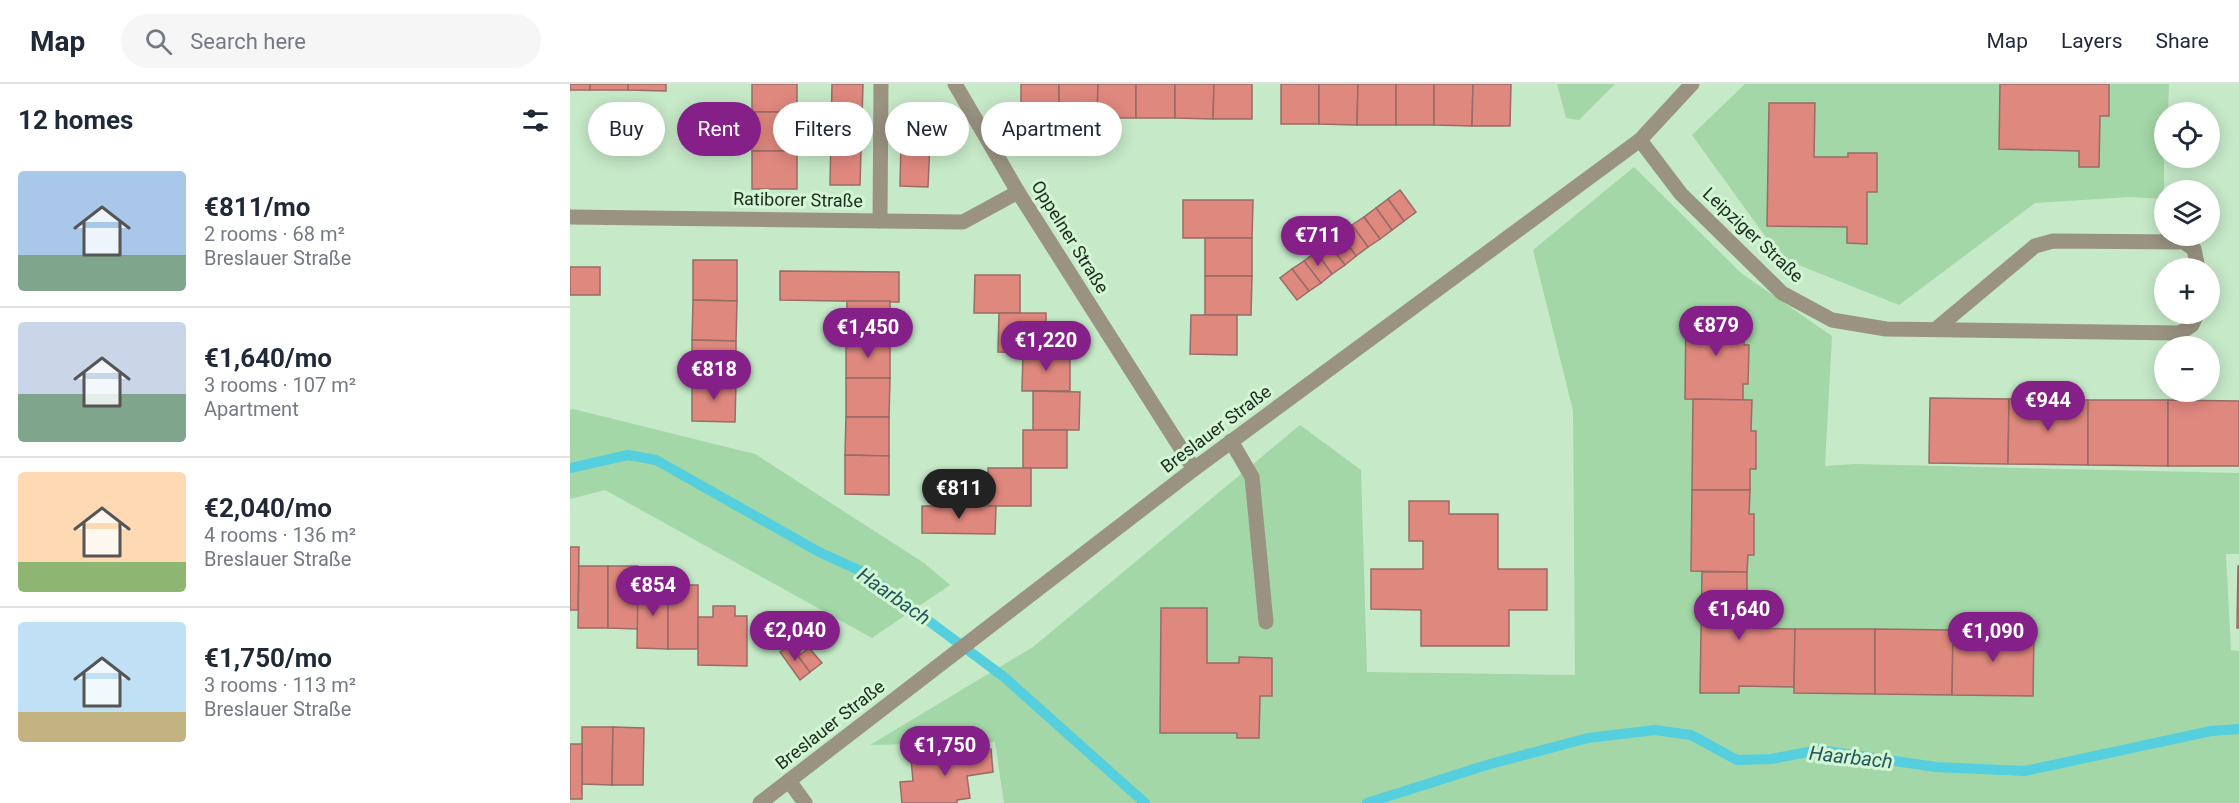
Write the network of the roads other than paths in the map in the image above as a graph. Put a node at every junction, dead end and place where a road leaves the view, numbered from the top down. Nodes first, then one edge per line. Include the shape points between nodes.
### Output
1 (881, 84) edge
2 (955, 84) edge
3 (1692, 84) edge
4 (1640, 140) junction
5 (1018, 192) junction
6 (570, 217) edge
7 (880, 221) junction
8 (2196, 258) edge
9 (2192, 324) edge
10 (1936, 329) junction
11 (1231, 441) junction
12 (1194, 469) junction
13 (1266, 622) dead end
14 (789, 781) junction
15 (760, 803) edge
16 (805, 803) edge

1 - 7 street
2 - 5 street, Oppelner Straße
3 - 4 street, Breslauer Straße
4 - 10 street, Leipziger Straße via 1681,194 1782,292 1832,320 1886,329
4 - 11 street, Breslauer Straße
5 - 7 street, Ratiborer Straße via 963,222
5 - 12 street, Oppelner Straße
6 - 7 street, Ratiborer Straße
8 - 10 street via 2194,249 2184,243 2053,241 2035,246
9 - 10 street, Leipziger Straße via 2180,333
11 - 12 street, Breslauer Straße
11 - 13 street via 1252,477
12 - 14 street, Breslauer Straße
14 - 15 street, Breslauer Straße
14 - 16 street

